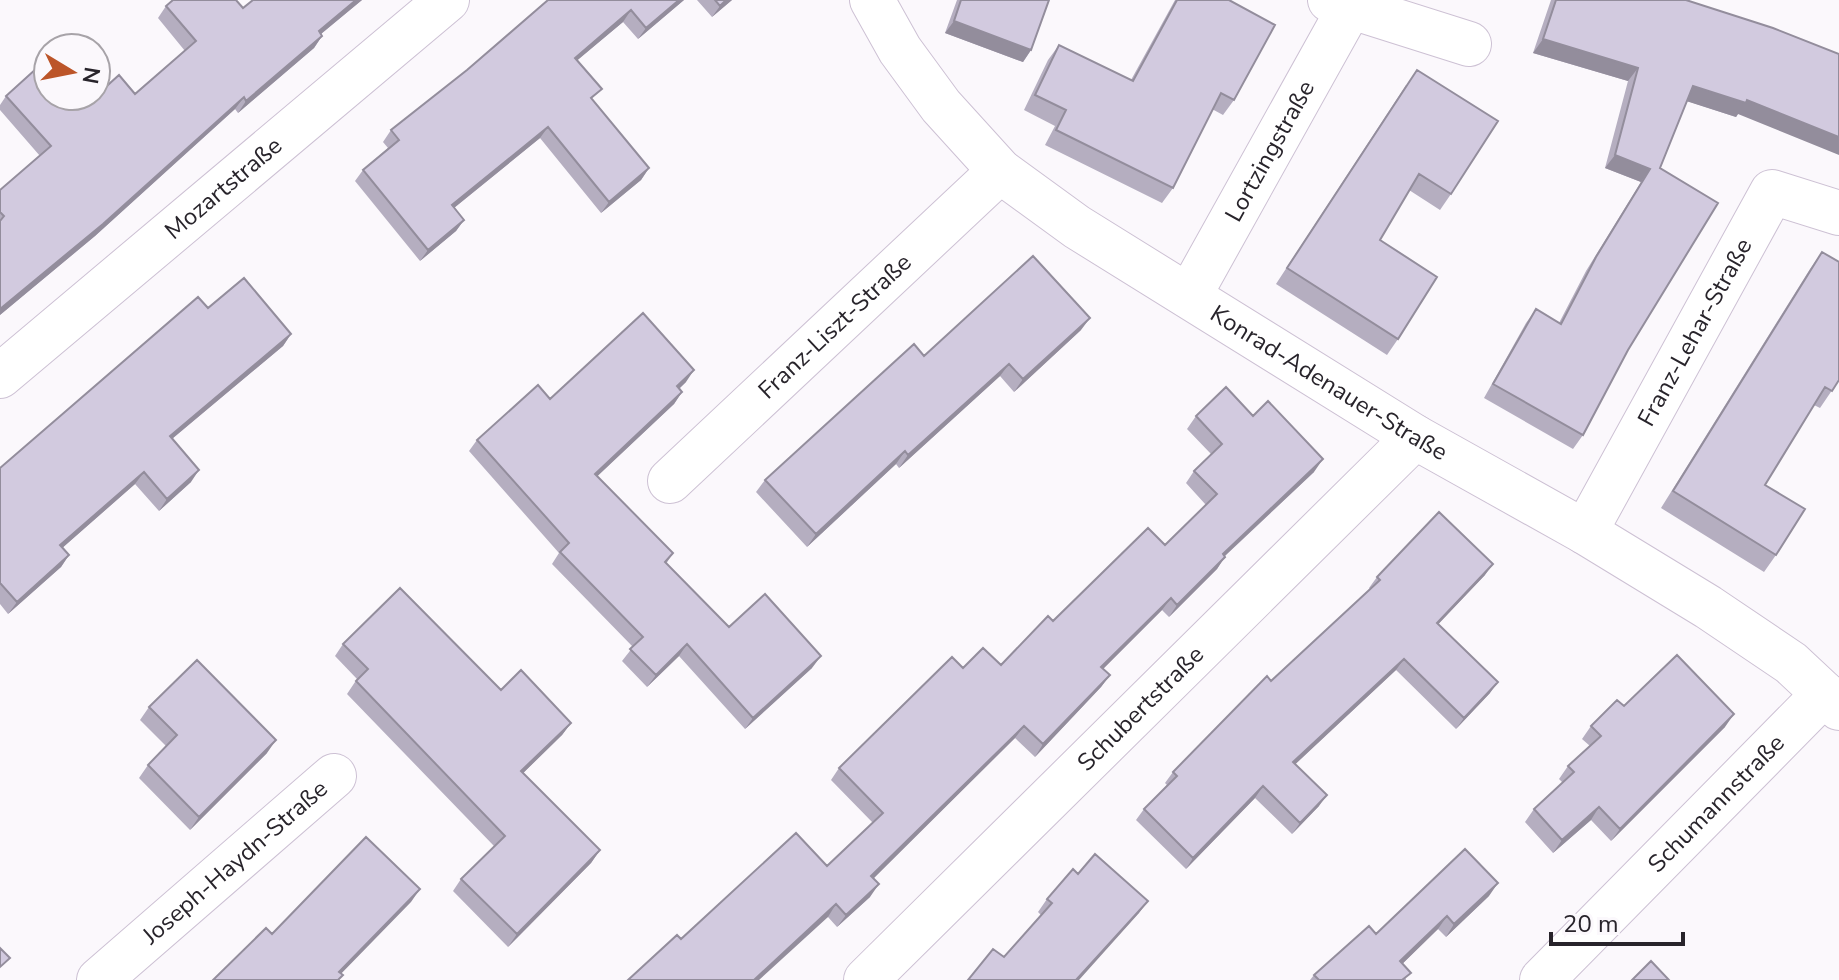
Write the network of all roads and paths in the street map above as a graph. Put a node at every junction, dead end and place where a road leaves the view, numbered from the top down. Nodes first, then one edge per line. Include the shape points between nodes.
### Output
1 (447, 0) edge
2 (872, 0) edge
3 (1340, 3) edge
4 (1469, 44) dead end
5 (1000, 171) junction
6 (1839, 213) edge
7 (1189, 296) junction
8 (0, 376) edge
9 (1415, 437) junction
10 (670, 481) dead end
11 (1585, 532) junction
12 (1831, 701) edge
13 (334, 776) dead end
14 (99, 980) edge
15 (866, 980) edge
16 (1542, 980) edge

1 - 8 street, Mozartstraße
2 - 5 street, Konrad-Adenauer-Straße via 941,106
3 - 4 street, Lortzingstraße
3 - 7 street, Lortzingstraße
5 - 7 street, Konrad-Adenauer-Straße via 1077,227
5 - 10 street, Franz-Liszt-Straße
6 - 11 street, Franz-Lehar-Straße via 1772,192
7 - 9 street, Konrad-Adenauer-Straße
9 - 11 street, Konrad-Adenauer-Straße
9 - 15 street, Schubertstraße
11 - 12 street, Konrad-Adenauer-Straße via 1791,663
12 - 16 street, Schumannstraße
13 - 14 street, Joseph-Haydn-Straße

